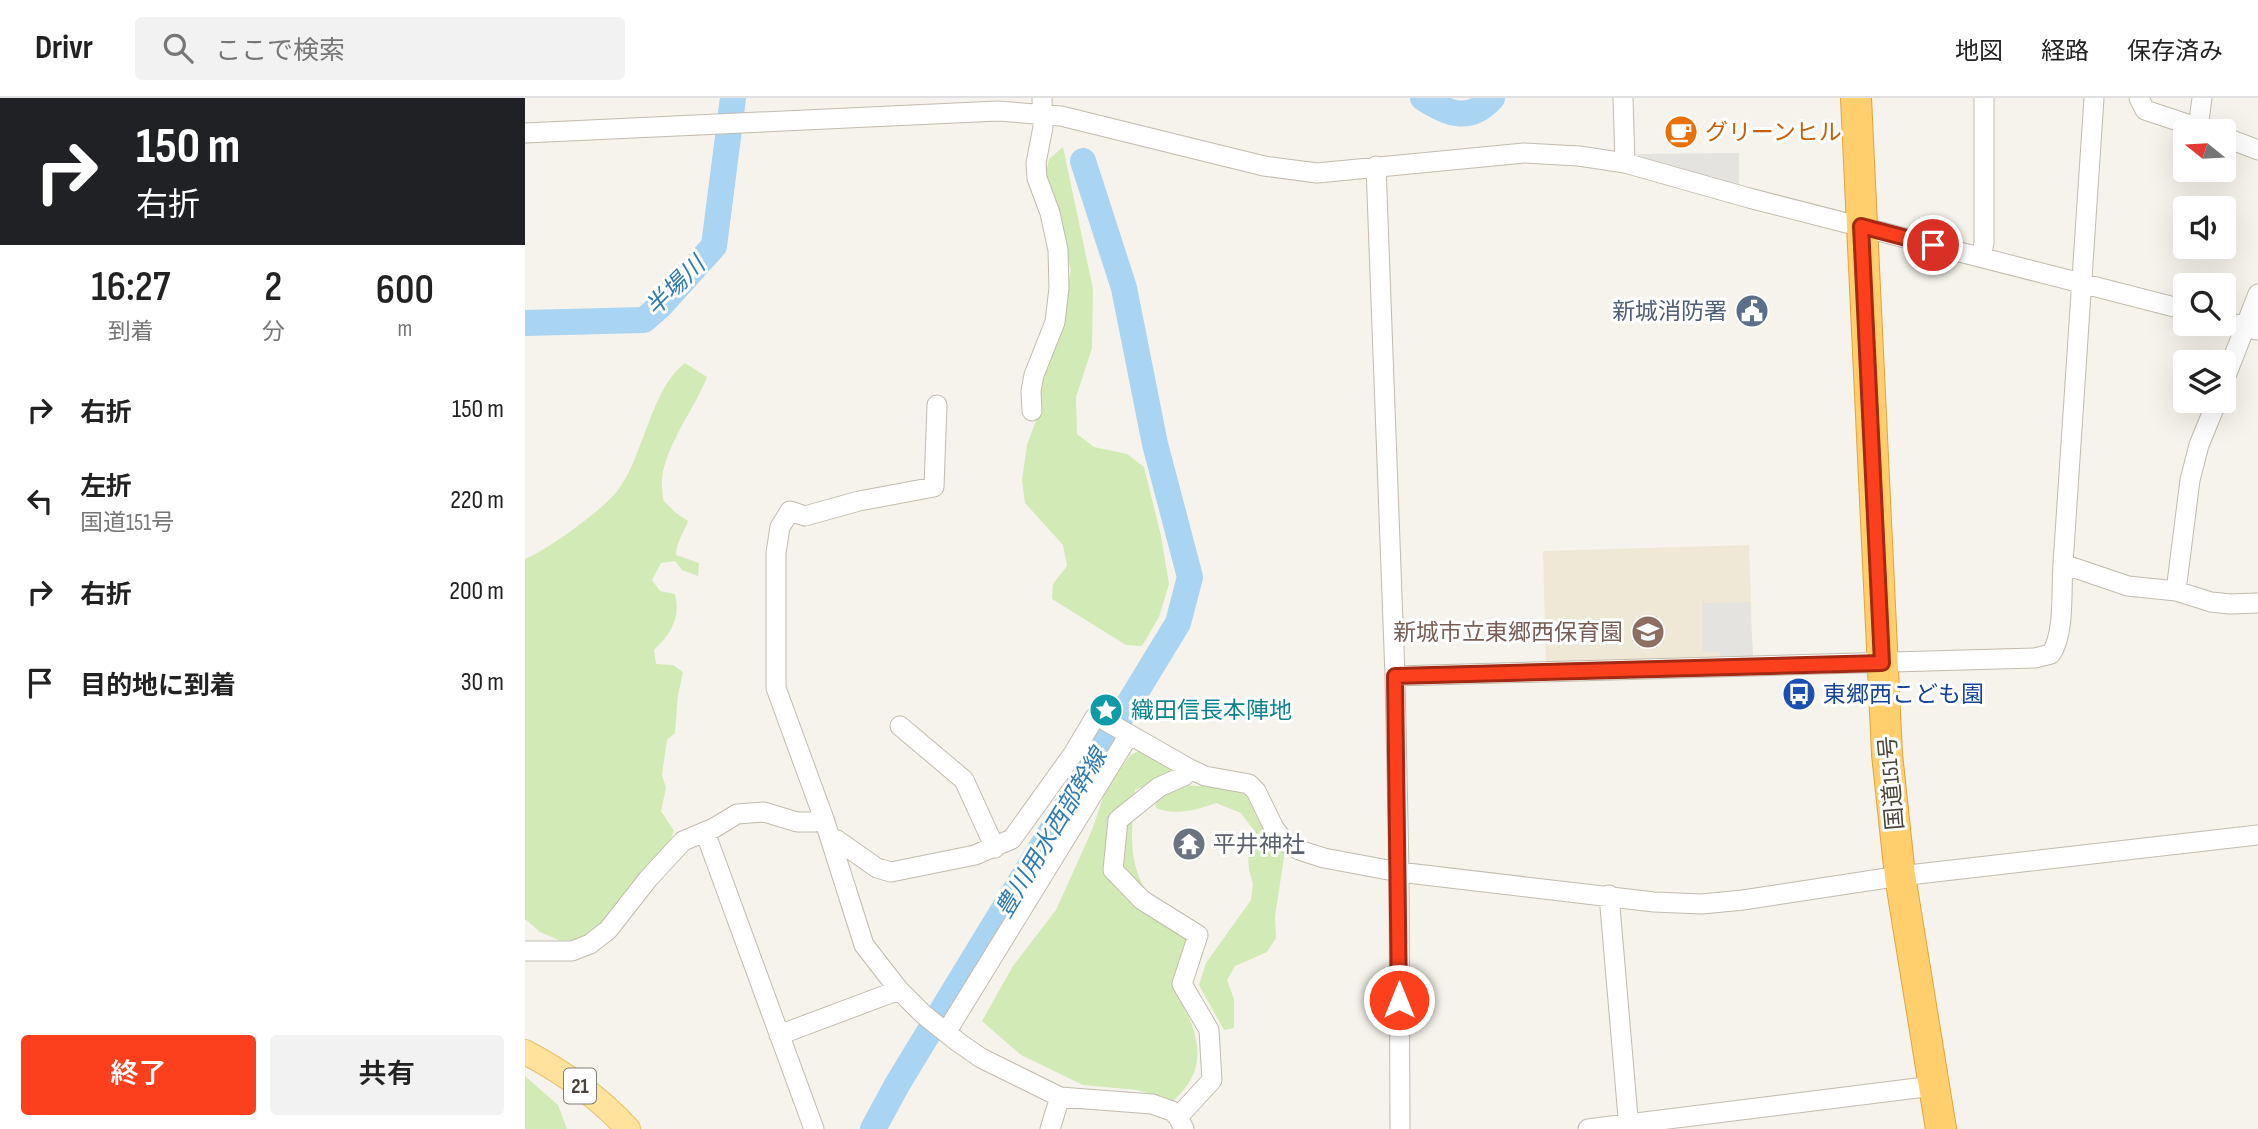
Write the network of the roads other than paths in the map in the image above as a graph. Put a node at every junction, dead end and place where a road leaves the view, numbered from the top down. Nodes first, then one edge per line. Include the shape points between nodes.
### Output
1 (1623, 98) edge
2 (1856, 98) edge
3 (1984, 98) edge
4 (2094, 98) edge
5 (2139, 98) edge
6 (2202, 98) edge
7 (1043, 106) edge
8 (2203, 119) edge
9 (2173, 120) edge
10 (525, 133) edge
11 (2237, 142) edge
12 (2258, 150) edge
13 (1625, 163) junction
14 (1376, 166) junction
15 (1861, 226) junction
16 (1981, 257) junction
17 (2081, 283) junction
18 (2258, 294) edge
19 (2173, 307) edge
20 (2252, 328) edge
21 (2236, 358) edge
22 (937, 405) dead end
23 (1032, 411) dead end
24 (2212, 413) edge
25 (2063, 564) junction
26 (2176, 591) junction
27 (2258, 603) edge
28 (1882, 663) junction
29 (1395, 676) junction
30 (900, 726) dead end
31 (1127, 733) junction
32 (1190, 769) junction
33 (824, 819) junction
34 (705, 832) junction
35 (2258, 835) edge
36 (831, 838) junction
37 (995, 848) junction
38 (1399, 872) junction
39 (1900, 876) junction
40 (1609, 895) junction
41 (525, 951) edge
42 (899, 990) junction
43 (944, 1029) junction
44 (779, 1035) junction
45 (525, 1052) edge
46 (1933, 1086) junction
47 (1060, 1097) junction
48 (1181, 1123) edge
49 (1628, 1126) edge
50 (628, 1129) edge
51 (814, 1129) edge
52 (1050, 1129) edge
53 (1400, 1129) edge
54 (1588, 1129) edge
55 (1941, 1129) edge

1 - 13 street
2 - 15 highway, 国道151号
3 - 16 street
4 - 17 street
5 - 9 street via 2145,110
6 - 8 street
7 - 10 street
7 - 14 street via 1264,166 1317,173
7 - 23 street via 1037,178 1058,250 1059,288 1055,322 1034,375
11 - 12 street
13 - 14 street via 1524,153
13 - 15 street
14 - 29 street
15 - 16 street
15 - 28 highway, 国道151号
16 - 17 street
17 - 19 street
17 - 25 street
18 - 20 street
20 - 21 street
22 - 33 street via 934,487 805,516 790,511 780,527 776,688
24 - 26 street via 2190,480
25 - 26 street via 2128,586
25 - 28 street via 2059,635 2050,654
26 - 27 street via 2211,602
28 - 29 street
28 - 39 highway, 国道151号
29 - 38 street
30 - 37 street via 964,780
31 - 32 street
31 - 37 street via 1095,717 1012,839
31 - 43 street
32 - 38 street via 1249,784 1273,828 1299,850
32 - 48 street via 1118,820 1113,870 1142,900 1198,935 1182,984 1209,1030 1212,1080
33 - 34 street via 797,822 764,812 737,814
33 - 36 street
34 - 41 street via 683,841 608,930 590,944 572,951
34 - 44 street
35 - 39 street
36 - 37 street via 891,872
36 - 42 street via 865,945
38 - 40 street
38 - 53 street
39 - 40 street via 1702,904
39 - 46 highway, 国道151号
40 - 49 street
42 - 43 street
42 - 44 street
43 - 47 street via 981,1058
44 - 51 street
45 - 50 main road, 21 via 580,1085
46 - 49 street
46 - 55 highway, 国道151号
47 - 48 street via 1152,1104 1172,1111
47 - 52 street
49 - 54 street

